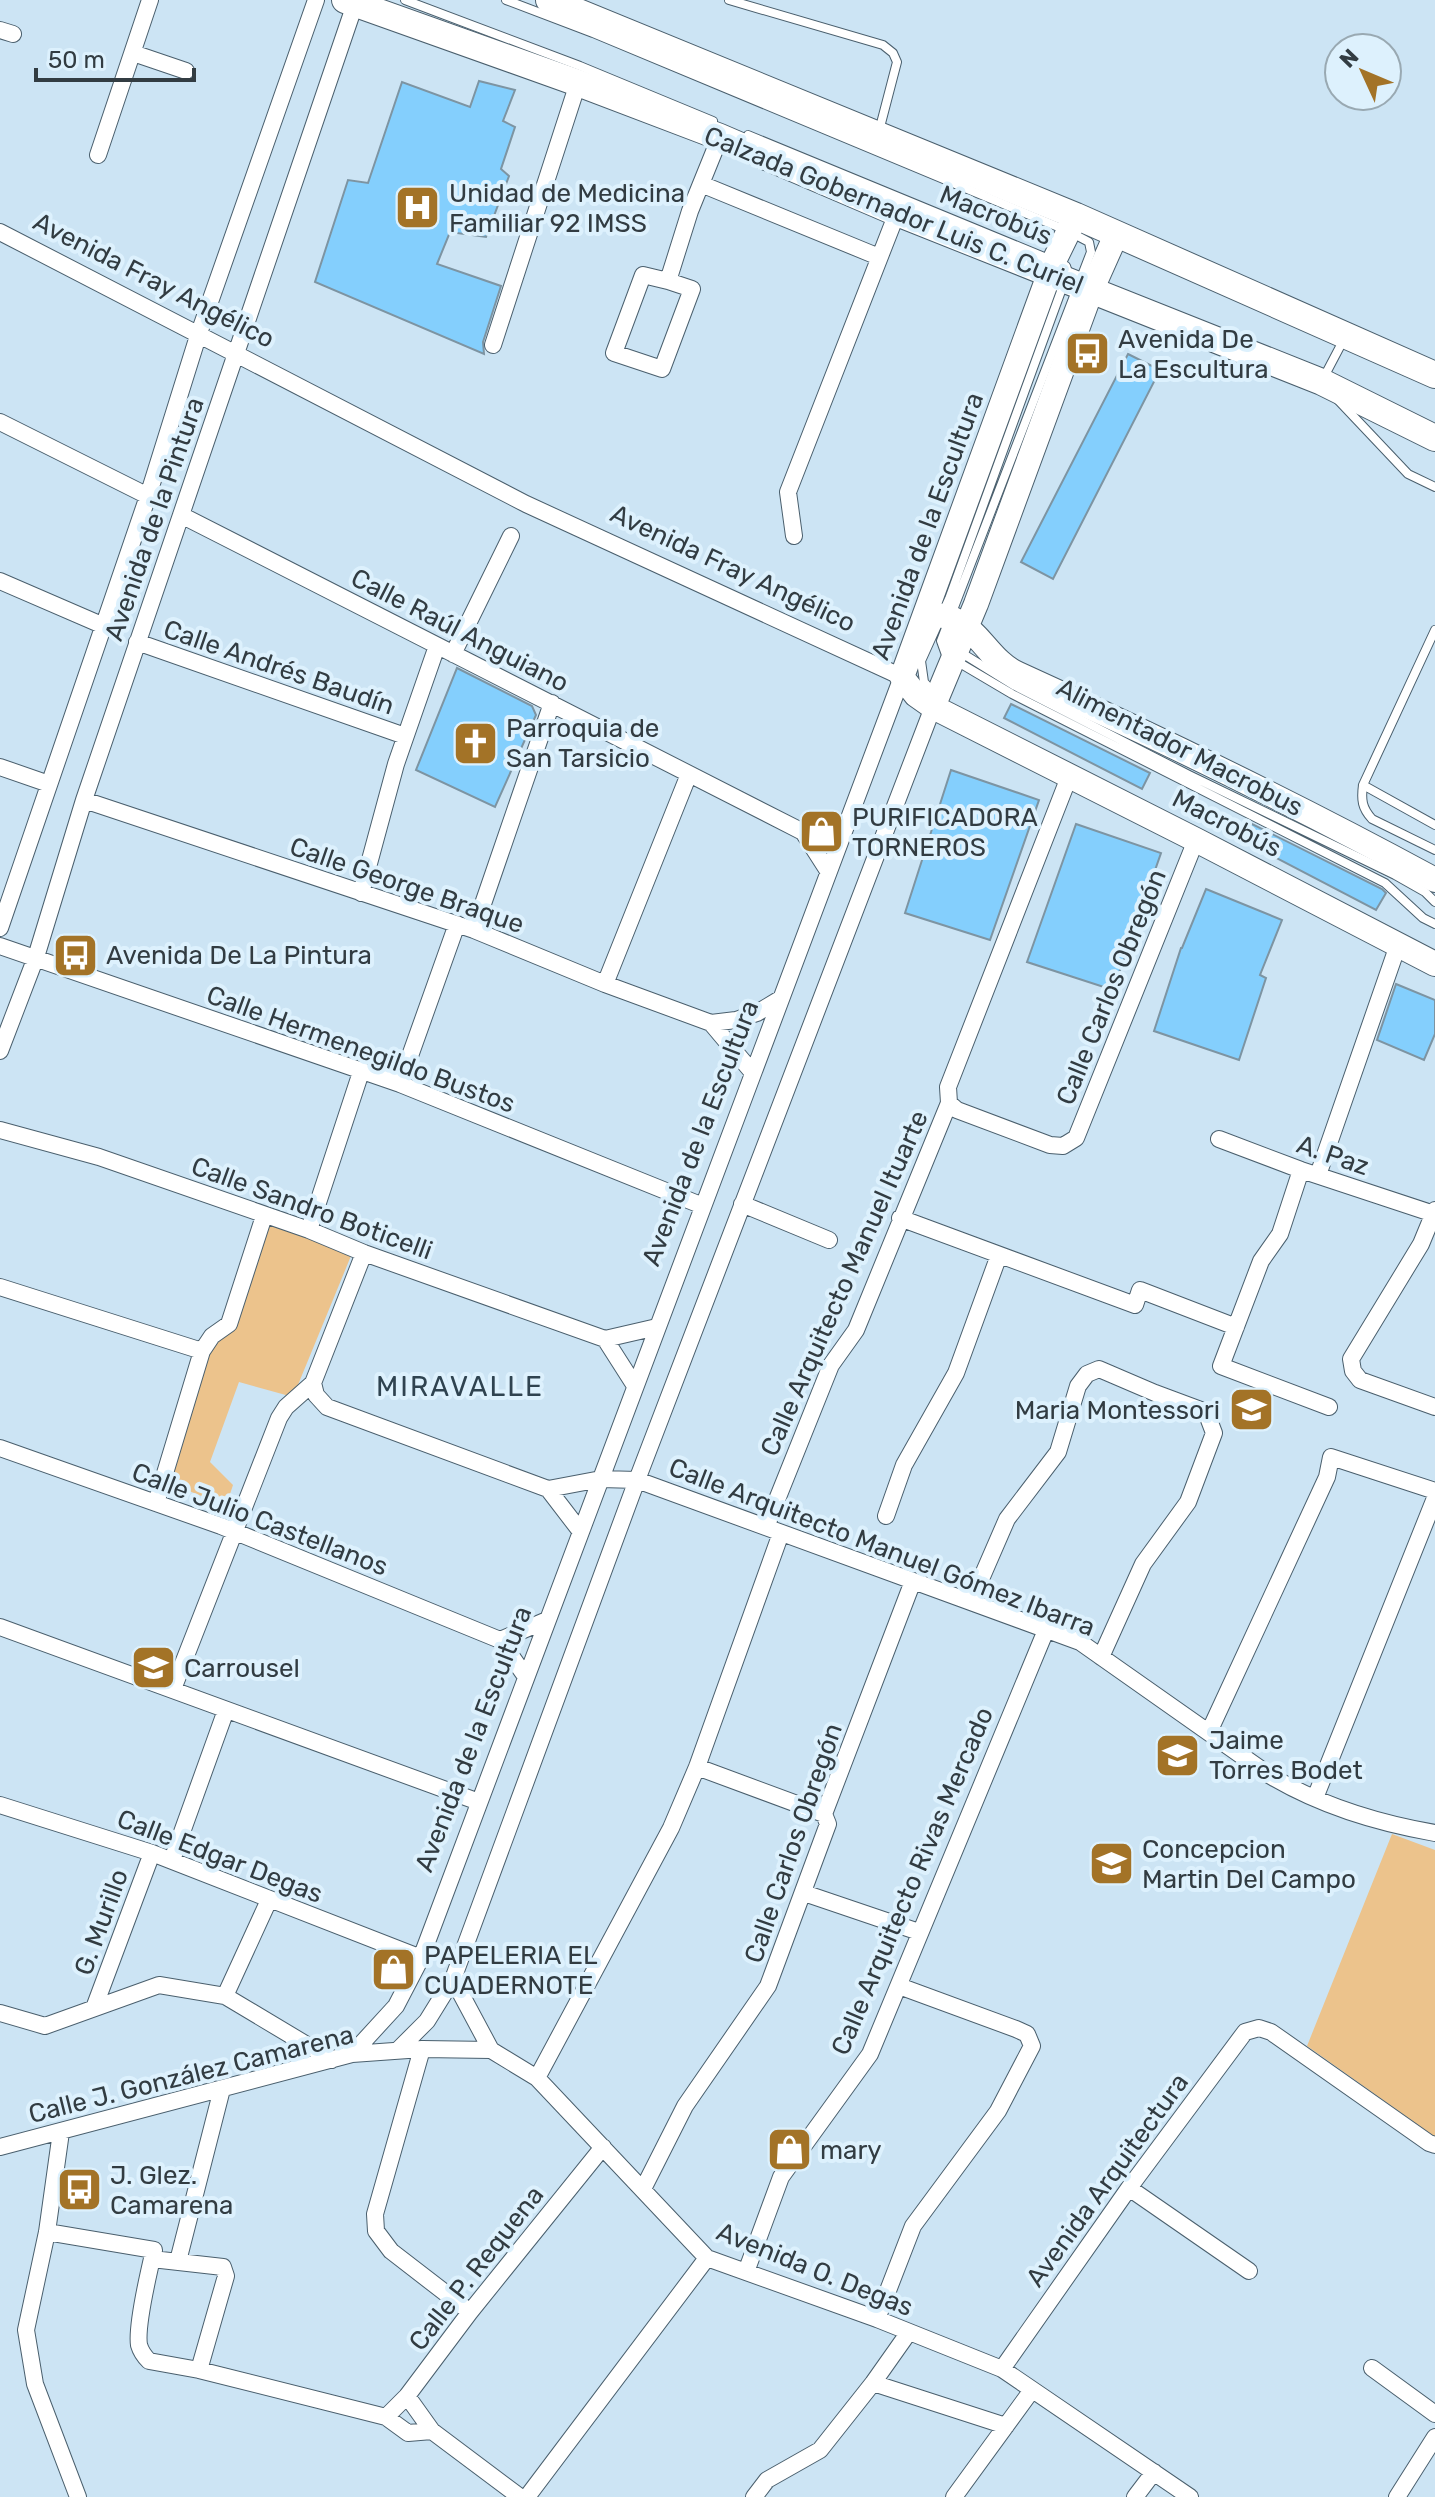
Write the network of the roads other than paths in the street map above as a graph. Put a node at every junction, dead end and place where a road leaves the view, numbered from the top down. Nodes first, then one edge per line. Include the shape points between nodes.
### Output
1 (150, 0) edge
2 (316, 0) edge
3 (405, 0) edge
4 (506, 0) edge
5 (549, 0) edge
6 (729, 0) edge
7 (350, 2) edge
8 (133, 53) junction
9 (186, 71) dead end
10 (578, 83) junction
11 (727, 131) junction
12 (878, 135) junction
13 (98, 155) dead end
14 (701, 184) junction
15 (897, 213) junction
16 (1072, 224) junction
17 (0, 232) edge
18 (1116, 235) junction
19 (879, 257) junction
20 (1068, 278) junction
21 (668, 281) junction
22 (1346, 335) junction
23 (198, 336) junction
24 (493, 345) dead end
25 (234, 353) junction
26 (1435, 375) edge
27 (1322, 382) junction
28 (0, 422) edge
29 (1435, 438) edge
30 (1435, 487) edge
31 (148, 496) junction
32 (181, 515) junction
33 (511, 536) dead end
34 (794, 536) dead end
35 (0, 581) edge
36 (947, 614) junction
37 (104, 626) junction
38 (1435, 630) edge
39 (137, 642) junction
40 (437, 646) junction
41 (453, 654) junction
42 (955, 654) junction
43 (902, 677) junction
44 (935, 702) junction
45 (552, 703) junction
46 (405, 736) junction
47 (0, 767) edge
48 (689, 774) junction
49 (1069, 777) junction
50 (49, 784) junction
51 (1363, 785) junction
52 (84, 800) junction
53 (847, 822) junction
54 (1435, 825) edge
55 (803, 832) junction
56 (1196, 840) junction
57 (1435, 850) edge
58 (828, 871) junction
59 (1435, 880) edge
60 (361, 893) junction
61 (1435, 902) edge
62 (457, 924) junction
63 (1435, 924) edge
64 (0, 928) edge
65 (474, 930) junction
66 (1398, 945) junction
67 (0, 946) edge
68 (1435, 953) edge
69 (36, 957) junction
70 (1435, 964) edge
71 (605, 984) junction
72 (780, 999) junction
73 (711, 1023) junction
74 (0, 1051) edge
75 (361, 1072) junction
76 (753, 1073) junction
77 (400, 1084) junction
78 (949, 1103) junction
79 (0, 1130) edge
80 (1219, 1139) dead end
81 (1063, 1146) joint
82 (1310, 1172) junction
83 (742, 1204) junction
84 (703, 1206) junction
85 (1434, 1212) edge
86 (264, 1216) junction
87 (900, 1218) junction
88 (309, 1230) junction
89 (829, 1240) dead end
90 (364, 1253) junction
91 (999, 1255) junction
92 (0, 1287) edge
93 (657, 1327) junction
94 (1236, 1327) junction
95 (605, 1339) junction
96 (202, 1351) junction
97 (635, 1386) junction
98 (314, 1389) junction
99 (1329, 1407) dead end
100 (1435, 1407) edge
101 (0, 1448) edge
102 (601, 1479) junction
103 (637, 1480) junction
104 (548, 1489) junction
105 (1435, 1491) edge
106 (1435, 1498) edge
107 (156, 1503) junction
108 (886, 1516) dead end
109 (774, 1530) junction
110 (235, 1532) junction
111 (581, 1532) junction
112 (913, 1581) junction
113 (971, 1602) junction
114 (547, 1620) junction
115 (0, 1627) edge
116 (1046, 1630) junction
117 (500, 1640) junction
118 (1101, 1657) junction
119 (526, 1677) junction
120 (173, 1689) junction
121 (226, 1710) junction
122 (1209, 1732) junction
123 (697, 1767) junction
124 (1315, 1798) junction
125 (479, 1802) junction
126 (3, 1806) edge
127 (824, 1814) junction
128 (1435, 1833) edge
129 (152, 1853) junction
130 (172, 1860) junction
131 (804, 1893) junction
132 (269, 1900) junction
133 (919, 1932) junction
134 (421, 1958) junction
135 (453, 1979) junction
136 (899, 1986) junction
137 (225, 1996) junction
138 (94, 2008) junction
139 (0, 2013) edge
140 (422, 2049) junction
141 (398, 2050) junction
142 (491, 2050) junction
143 (352, 2054) junction
144 (332, 2060) junction
145 (537, 2078) junction
146 (222, 2089) junction
147 (61, 2132) junction
148 (1435, 2145) edge
149 (603, 2147) junction
150 (1, 2150) edge
151 (1129, 2188) junction
152 (643, 2189) junction
153 (47, 2232) junction
154 (707, 2258) junction
155 (152, 2259) junction
156 (178, 2261) junction
157 (1249, 2271) dead end
158 (746, 2272) junction
159 (470, 2312) junction
160 (877, 2319) junction
161 (909, 2332) junction
162 (1372, 2368) dead end
163 (1002, 2369) junction
164 (199, 2370) junction
165 (873, 2383) junction
166 (1032, 2390) junction
167 (407, 2396) junction
168 (1435, 2414) edge
169 (386, 2417) junction
170 (1006, 2426) junction
171 (432, 2431) junction
172 (1435, 2437) edge
173 (1154, 2472) junction
174 (78, 2497) edge
175 (520, 2497) edge
176 (527, 2497) edge
177 (754, 2497) edge
178 (954, 2497) edge
179 (1135, 2497) edge
180 (1190, 2497) edge
181 (1397, 2497) edge

1 - 8 street
2 - 23 street, Avenida de la Pintura
3 - 11 lane, Macrobús via 580,66
4 - 16 lane, Macrobús
5 - 12 main road
6 - 12 lane via 883,45 893,53 897,62
7 - 10 main road, Calzada Gobernador Luis C. Curiel
7 - 25 street, Avenida de la Pintura
8 - 9 street
8 - 13 street
10 - 11 main road, Calzada Gobernador Luis C. Curiel
10 - 24 street
11 - 14 street
11 - 15 main road, Calzada Gobernador Luis C. Curiel
11 - 20 lane, Macrobús
12 - 16 main road
14 - 19 street
14 - 21 street
15 - 19 street
15 - 20 main road, Calzada Gobernador Luis C. Curiel
16 - 18 main road
16 - 20 street, Avenida de la Escultura
16 - 20 lane, Macrobús via 1091,252
17 - 23 street, Avenida Fray Angélico
18 - 20 street, Avenida de la Escultura
18 - 22 main road
19 - 34 street via 788,492
20 - 27 main road, Calzada Gobernador Luis C. Curiel
20 - 36 street, Avenida de la Escultura
20 - 36 street, Avenida de la Escultura
21 - 21 street via 643,275 614,353 662,369 692,289
22 - 26 main road
22 - 27 lane
23 - 25 street, Avenida Fray Angélico
23 - 31 street, Avenida de la Pintura
25 - 32 street, Avenida de la Pintura
25 - 43 street, Avenida Fray Angélico via 526,504
27 - 29 main road, Calzada Gobernador Luis C. Curiel
27 - 30 lane via 1408,474
28 - 31 street
31 - 37 street, Avenida de la Pintura
32 - 39 street, Avenida de la Pintura
32 - 40 street, Calle Raúl Anguiano
33 - 41 street
35 - 37 street
36 - 42 street, Avenida de la Escultura
36 - 43 street, Avenida de la Escultura
36 - 44 lane via 921,661
36 - 59 street via 1009,670
37 - 50 street, Avenida de la Pintura
38 - 51 lane
39 - 46 street, Calle Andrés Baudín
39 - 52 street, Avenida de la Pintura
40 - 41 street, Calle Raúl Anguiano
40 - 46 street
41 - 45 street, Calle Raúl Anguiano
42 - 44 street, Avenida de la Escultura
42 - 61 lane, Alimentador Macrobus via 1395,875
42 - 63 lane, Macrobús via 1012,694 1385,883
43 - 44 street, Avenida Fray Angélico via 916,695
43 - 53 street, Avenida de la Escultura
44 - 49 street, Avenida Fray Angélico
44 - 68 lane, Macrobús
44 - 83 street, Avenida de la Escultura
45 - 48 street, Calle Raúl Anguiano
45 - 65 street
46 - 60 street
47 - 50 street
48 - 55 street, Calle Raúl Anguiano
48 - 71 street
49 - 56 street, Avenida Fray Angélico
49 - 78 street, Calle Arquitecto Manuel Ituarte via 948,1087
50 - 64 street, Avenida de la Pintura
51 - 54 lane
51 - 57 lane via 1361,801 1372,819
52 - 60 street, Calle George Braque
52 - 69 street, Avenida de la Pintura
53 - 55 street
53 - 58 street, Avenida de la Escultura
55 - 58 street
56 - 66 street, Avenida Fray Angélico
56 - 81 street, Calle Carlos Obregón via 1076,1138
58 - 72 street, Avenida de la Escultura
60 - 62 street, Calle George Braque
62 - 65 street, Calle George Braque
62 - 77 street
65 - 71 street, Calle George Braque
66 - 70 street, Avenida Fray Angélico
66 - 82 street
67 - 69 street, Calle Hermenegildo Bustos
69 - 74 street, Avenida de la Pintura
69 - 75 street, Calle Hermenegildo Bustos
71 - 73 street, Calle George Braque
72 - 73 street via 747,1016
72 - 76 street, Avenida de la Escultura
73 - 76 street, Calle George Braque
75 - 77 street, Calle Hermenegildo Bustos
75 - 88 street
76 - 84 street, Avenida de la Escultura
77 - 84 street, Calle Hermenegildo Bustos
78 - 81 street, Calle Arquitecto Manuel Ituarte
78 - 87 street, Calle Arquitecto Manuel Ituarte
79 - 86 street, Calle Sandro Boticelli via 99,1157
80 - 82 street, A. Paz
82 - 85 street, A. Paz
82 - 94 street via 1261,1261
83 - 89 street
83 - 103 street, Avenida de la Escultura
84 - 93 street, Avenida de la Escultura
85 - 100 street via 1421,1244 1351,1359 1360,1380
86 - 88 street, Calle Sandro Boticelli
86 - 96 street via 229,1324
87 - 91 street
87 - 109 street, Calle Arquitecto Manuel Ituarte via 856,1330 831,1365
88 - 90 street, Calle Sandro Boticelli
90 - 95 street, Calle Sandro Boticelli
90 - 98 street
91 - 94 street via 1135,1305 1140,1290
91 - 108 street via 956,1373 904,1465
92 - 96 street
93 - 95 street
93 - 97 street, Avenida de la Escultura
94 - 99 street via 1221,1366
95 - 97 street
96 - 107 street
97 - 102 street, Avenida de la Escultura
98 - 104 street via 327,1407
98 - 110 street via 286,1407 279,1418
101 - 107 street, Calle Julio Castellanos
102 - 103 street, Calle Arquitecto Manuel Gómez Ibarra
102 - 104 street, Calle Arquitecto Manuel Gómez Ibarra
102 - 111 street, Avenida de la Escultura
103 - 109 street, Calle Arquitecto Manuel Gómez Ibarra
103 - 135 street, Avenida de la Escultura
104 - 111 street
105 - 122 street via 1331,1457 1327,1477
106 - 124 street
107 - 110 street, Calle Julio Castellanos
109 - 112 street, Calle Arquitecto Manuel Gómez Ibarra
109 - 123 street, Calle Arquitecto Manuel Ituarte
110 - 117 street, Calle Julio Castellanos
110 - 120 street
111 - 114 street, Avenida de la Escultura
112 - 113 street, Calle Arquitecto Manuel Gómez Ibarra
112 - 127 street, Calle Carlos Obregón
113 - 116 street, Calle Arquitecto Manuel Gómez Ibarra
113 - 118 street via 1007,1519 1058,1452 1078,1386 1087,1374 1099,1369 1206,1412 1214,1433 1188,1502 1143,1564
114 - 117 street
114 - 119 street, Avenida de la Escultura
115 - 120 street
116 - 118 street, Calle Arquitecto Manuel Gómez Ibarra via 1080,1642
116 - 133 street, Calle Arquitecto Rivas Mercado
117 - 119 street
118 - 122 street, Calle Arquitecto Manuel Gómez Ibarra
119 - 125 street, Avenida de la Escultura
120 - 121 street
121 - 125 street
121 - 130 street
122 - 124 street, Calle Arquitecto Manuel Gómez Ibarra via 1269,1775
123 - 127 street
123 - 145 street, Calle Arquitecto Manuel Ituarte via 671,1828
124 - 128 street, Calle Arquitecto Manuel Gómez Ibarra via 1392,1826
125 - 134 street, Avenida de la Escultura
126 - 129 street, Calle Edgar Degas
127 - 131 street, Calle Carlos Obregón via 828,1824
129 - 130 street, Calle Edgar Degas
129 - 138 street, G. Murillo
130 - 132 street, Calle Edgar Degas
131 - 133 street
131 - 152 street, Calle Carlos Obregón via 768,1986 685,2106
132 - 134 street, Calle Edgar Degas
132 - 137 street
133 - 136 street, Calle Arquitecto Rivas Mercado
134 - 143 street, Avenida de la Escultura via 396,2006
135 - 141 street, Avenida de la Escultura via 427,2021
135 - 142 street
136 - 158 street, Calle Arquitecto Rivas Mercado via 870,2054 781,2177
136 - 160 street via 1016,2029 1027,2034 1032,2046 998,2111 913,2226
137 - 138 street via 159,1985
137 - 144 street
138 - 139 street via 45,2026
140 - 141 street, Calle J. González Camarena
140 - 142 street, Calle J. González Camarena
140 - 159 street via 375,2214 376,2231 391,2251
141 - 143 street, Calle J. González Camarena
142 - 145 street, Avenida O. Degas
143 - 144 street, Calle J. González Camarena
144 - 146 street, Calle J. González Camarena
145 - 149 street, Avenida O. Degas
146 - 147 street, Calle J. González Camarena
146 - 156 street
147 - 150 street, Calle J. González Camarena
147 - 153 street
148 - 151 street, Avenida Arquitectura via 1259,2028 1245,2032
149 - 152 street, Avenida O. Degas
149 - 159 street, Calle P. Requena
151 - 157 street
151 - 163 street, Avenida Arquitectura
152 - 154 street, Avenida O. Degas
153 - 155 street via 154,2250
153 - 174 street via 26,2330 35,2384
154 - 158 street, Avenida O. Degas
154 - 176 street
155 - 156 street
155 - 164 street via 138,2341 142,2352 149,2361
156 - 164 street via 223,2267 226,2276
158 - 160 street, Avenida O. Degas
159 - 167 street, Calle P. Requena
160 - 161 street, Avenida O. Degas
161 - 163 street, Avenida O. Degas
161 - 165 street
162 - 168 street
163 - 166 street, Avenida O. Degas
164 - 169 street
165 - 170 street
165 - 177 street via 820,2450 767,2480
166 - 170 street
166 - 173 street, Avenida O. Degas
167 - 169 street, Calle P. Requena
167 - 171 street
169 - 171 street via 408,2433
170 - 178 street
171 - 175 street
172 - 181 street
173 - 179 street
173 - 180 street, Avenida O. Degas

